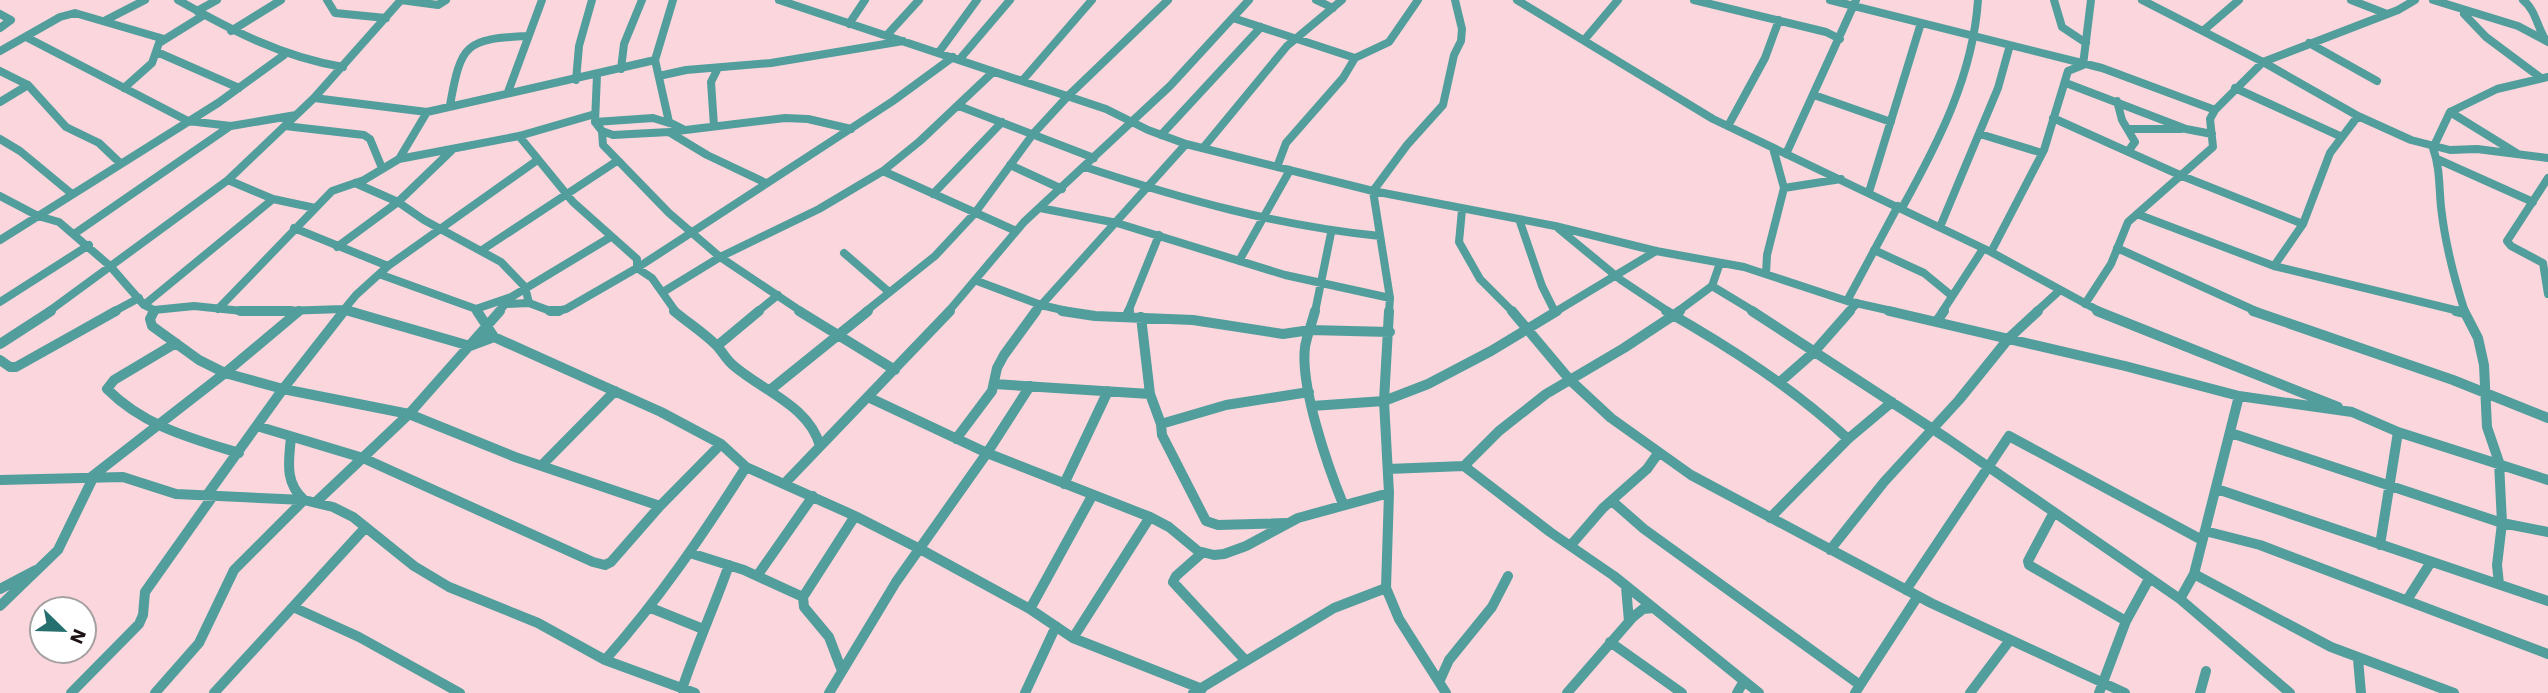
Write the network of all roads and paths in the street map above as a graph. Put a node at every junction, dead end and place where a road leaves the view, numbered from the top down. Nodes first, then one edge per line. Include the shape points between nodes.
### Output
1 (145, 0) edge
2 (178, 0) edge
3 (217, 0) edge
4 (281, 0) edge
5 (327, 0) edge
6 (446, 0) edge
7 (542, 0) edge
8 (592, 0) edge
9 (642, 0) edge
10 (673, 0) edge
11 (779, 0) edge
12 (866, 0) edge
13 (905, 0) edge
14 (977, 0) edge
15 (1010, 0) edge
16 (1092, 0) edge
17 (1168, 0) edge
18 (1249, 0) edge
19 (1316, 0) edge
20 (1342, 0) edge
21 (1418, 0) edge
22 (1455, 0) edge
23 (1517, 0) edge
24 (1618, 0) edge
25 (1694, 0) edge
26 (1830, 0) edge
27 (1978, 0) edge
28 (2054, 0) edge
29 (2091, 0) edge
30 (2142, 0) edge
31 (2239, 0) edge
32 (2351, 0) edge
33 (2415, 0) edge
34 (2433, 0) edge
35 (2522, 0) edge
36 (918, 1) edge
37 (1854, 3) edge
38 (1333, 8) junction
39 (2460, 11) junction
40 (201, 13) junction
41 (0, 14) edge
42 (2387, 14) junction
43 (386, 18) junction
44 (1233, 18) junction
45 (106, 20) junction
46 (1779, 20) junction
47 (1921, 23) junction
48 (849, 24) junction
49 (1261, 27) junction
50 (1842, 27) junction
51 (0, 28) edge
52 (231, 30) junction
53 (2204, 30) junction
54 (1826, 32) junction
55 (887, 35) junction
56 (527, 36) junction
57 (26, 37) junction
58 (1976, 37) junction
59 (164, 39) junction
60 (1296, 39) junction
61 (1585, 39) junction
62 (1840, 39) junction
63 (904, 41) junction
64 (2548, 42) edge
65 (2086, 43) junction
66 (2309, 43) junction
67 (2010, 45) junction
68 (0, 51) edge
69 (157, 52) junction
70 (939, 52) junction
71 (284, 55) junction
72 (956, 58) junction
73 (1355, 58) junction
74 (655, 60) junction
75 (2263, 62) junction
76 (2083, 63) junction
77 (342, 67) junction
78 (718, 68) junction
79 (621, 69) junction
80 (0, 71) edge
81 (993, 72) junction
82 (597, 75) junction
83 (659, 76) junction
84 (2544, 77) edge
85 (576, 80) junction
86 (1022, 81) junction
87 (2377, 81) dead end
88 (2066, 83) junction
89 (28, 85) junction
90 (124, 88) junction
91 (239, 88) junction
92 (2235, 88) junction
93 (508, 92) junction
94 (1814, 95) junction
95 (1068, 96) junction
96 (314, 98) junction
97 (2117, 101) junction
98 (0, 102) edge
99 (450, 106) junction
100 (959, 106) junction
101 (2215, 110) junction
102 (2450, 111) junction
103 (427, 112) junction
104 (296, 116) junction
105 (2358, 116) junction
106 (595, 118) junction
107 (2053, 118) junction
108 (188, 121) junction
109 (669, 122) junction
110 (1002, 122) junction
111 (1131, 122) junction
112 (1891, 122) junction
113 (285, 125) junction
114 (231, 126) junction
115 (714, 126) junction
116 (1728, 126) junction
117 (2186, 128) junction
118 (851, 129) junction
119 (2129, 129) junction
120 (683, 130) junction
121 (602, 131) junction
122 (669, 132) junction
123 (1033, 134) junction
124 (1980, 134) junction
125 (2212, 134) junction
126 (1161, 135) junction
127 (519, 136) junction
128 (2342, 137) junction
129 (0, 139) edge
130 (1186, 144) junction
131 (1203, 148) junction
132 (1773, 148) junction
133 (2433, 148) junction
134 (2129, 150) junction
135 (2450, 150) junction
136 (451, 151) junction
137 (1786, 153) junction
138 (2042, 153) junction
139 (2523, 156) junction
140 (1094, 158) junction
141 (2548, 158) edge
142 (399, 159) junction
143 (2437, 159) junction
144 (536, 161) junction
145 (617, 161) junction
146 (120, 163) junction
147 (1010, 165) junction
148 (2451, 165) junction
149 (1085, 167) junction
150 (1277, 167) junction
151 (382, 168) junction
152 (1290, 170) junction
153 (883, 171) junction
154 (2182, 176) junction
155 (2548, 178) edge
156 (1841, 179) junction
157 (228, 180) junction
158 (355, 183) junction
159 (766, 183) junction
160 (1148, 188) junction
161 (1784, 188) junction
162 (1062, 189) junction
163 (1373, 191) junction
164 (1869, 192) junction
165 (72, 194) junction
166 (933, 194) junction
167 (566, 195) junction
168 (273, 199) junction
169 (2, 200) edge
170 (398, 202) junction
171 (2533, 202) junction
172 (1900, 207) junction
173 (315, 208) junction
174 (1040, 208) junction
175 (1462, 210) junction
176 (975, 213) junction
177 (2137, 214) junction
178 (38, 216) junction
179 (1519, 219) junction
180 (1263, 220) junction
181 (1117, 223) junction
182 (2303, 224) junction
183 (1555, 226) junction
184 (1940, 227) junction
185 (294, 228) junction
186 (442, 230) junction
187 (690, 230) junction
188 (1016, 231) junction
189 (1331, 233) junction
190 (74, 234) junction
191 (1159, 235) junction
192 (1380, 236) junction
193 (609, 238) junction
194 (0, 240) edge
195 (89, 245) junction
196 (337, 247) junction
197 (2118, 248) junction
198 (482, 250) junction
199 (1656, 250) junction
200 (1874, 250) junction
201 (1987, 251) junction
202 (844, 253) dead end
203 (720, 257) junction
204 (1239, 261) junction
205 (1720, 263) junction
206 (2546, 264) edge
207 (110, 266) junction
208 (388, 267) junction
209 (2274, 267) junction
210 (637, 268) junction
211 (379, 274) junction
212 (1766, 274) junction
213 (1616, 275) junction
214 (977, 281) junction
215 (1322, 284) junction
216 (1712, 286) junction
217 (525, 287) junction
218 (2059, 291) junction
219 (663, 292) junction
220 (889, 292) junction
221 (2548, 294) edge
222 (778, 295) junction
223 (1952, 296) junction
224 (2, 298) edge
225 (1390, 298) junction
226 (509, 300) junction
227 (1852, 302) junction
228 (529, 303) junction
229 (146, 304) junction
230 (1041, 304) junction
231 (2085, 304) junction
232 (218, 309) junction
233 (343, 309) junction
234 (476, 309) junction
235 (299, 311) junction
236 (1555, 312) junction
237 (2466, 313) junction
238 (1127, 316) junction
239 (1674, 316) junction
240 (1141, 317) junction
241 (1937, 321) junction
242 (488, 324) junction
243 (1528, 327) junction
244 (1310, 330) junction
245 (1390, 332) junction
246 (495, 337) junction
247 (838, 337) junction
248 (2009, 338) junction
249 (0, 344) edge
250 (176, 344) junction
251 (470, 346) junction
252 (717, 346) junction
253 (1814, 352) junction
254 (0, 360) edge
255 (895, 370) junction
256 (225, 373) junction
257 (1570, 380) junction
258 (1780, 382) junction
259 (994, 384) junction
260 (1030, 386) junction
261 (283, 389) junction
262 (770, 390) junction
263 (615, 391) junction
264 (1108, 391) junction
265 (1309, 392) junction
266 (2487, 393) junction
267 (1150, 394) junction
268 (2239, 396) junction
269 (870, 398) junction
270 (1384, 401) junction
271 (1892, 402) junction
272 (1312, 406) junction
273 (2352, 412) junction
274 (409, 414) junction
275 (2548, 418) edge
276 (1161, 424) junction
277 (155, 425) junction
278 (257, 426) junction
279 (1934, 427) junction
280 (816, 432) junction
281 (2398, 432) junction
282 (2231, 433) junction
283 (831, 436) junction
284 (290, 437) junction
285 (956, 439) junction
286 (1848, 439) junction
287 (722, 444) junction
288 (820, 446) junction
289 (1659, 452) junction
290 (239, 453) junction
291 (987, 453) junction
292 (363, 458) junction
293 (2499, 462) junction
294 (541, 466) junction
295 (1464, 466) junction
296 (746, 467) junction
297 (1986, 467) junction
298 (1388, 470) junction
299 (91, 478) junction
300 (0, 480) edge
301 (2548, 480) edge
302 (785, 483) junction
303 (1064, 484) junction
304 (2389, 485) junction
305 (2217, 489) junction
306 (1389, 493) junction
307 (210, 496) junction
308 (813, 496) junction
309 (1093, 496) junction
310 (310, 501) junction
311 (1612, 501) junction
312 (1343, 504) junction
313 (660, 506) junction
314 (2053, 512) junction
315 (855, 516) junction
316 (1150, 517) junction
317 (1770, 518) junction
318 (1287, 523) junction
319 (2502, 523) junction
320 (365, 528) junction
321 (2548, 532) edge
322 (2203, 535) junction
323 (1570, 544) junction
324 (2380, 545) junction
325 (920, 548) junction
326 (1830, 550) junction
327 (690, 553) junction
328 (1202, 553) junction
329 (2431, 562) junction
330 (46, 564) junction
331 (729, 565) junction
332 (2194, 574) junction
333 (757, 576) junction
334 (1508, 576) dead end
335 (2149, 579) junction
336 (2499, 584) junction
337 (1626, 587) junction
338 (1386, 588) junction
339 (0, 589) edge
340 (1906, 590) junction
341 (1918, 596) junction
342 (803, 597) junction
343 (2180, 599) junction
344 (2407, 600) junction
345 (2548, 601) edge
346 (0, 606) edge
347 (293, 607) junction
348 (651, 608) junction
349 (1654, 608) junction
350 (1030, 609) junction
351 (1629, 621) junction
352 (2126, 621) junction
353 (1056, 626) junction
354 (703, 629) junction
355 (1073, 638) junction
356 (2010, 640) junction
357 (1611, 642) junction
358 (2548, 654) edge
359 (2358, 659) junction
360 (605, 660) junction
361 (1245, 660) junction
362 (842, 671) junction
363 (2206, 671) dead end
364 (1440, 680) junction
365 (1744, 681) junction
366 (2104, 681) junction
367 (682, 689) junction
368 (1857, 689) edge
369 (1197, 691) edge
370 (71, 693) edge
371 (155, 693) edge
372 (214, 693) edge
373 (460, 693) edge
374 (695, 693) edge
375 (829, 693) edge
376 (1025, 693) edge
377 (1446, 693) edge
378 (1567, 693) edge
379 (1682, 693) edge
380 (1737, 693) edge
381 (1759, 693) edge
382 (1970, 693) edge
383 (2099, 693) edge
384 (2125, 693) edge
385 (2200, 693) edge
386 (2290, 693) edge
387 (2361, 693) edge
388 (2454, 693) edge

1 - 45 street
2 - 40 street
3 - 40 street
4 - 52 street
5 - 43 street via 335,13
6 - 43 street via 438,5 401,0
7 - 56 street
8 - 85 street via 579,46
9 - 79 street via 624,44
10 - 74 street
11 - 48 street
12 - 48 street
13 - 36 street
14 - 70 street
15 - 72 street
16 - 86 street
17 - 95 street
18 - 44 street
19 - 38 street
20 - 38 street
21 - 73 street via 1389,42
22 - 163 street via 1461,41 1443,105
23 - 61 street
24 - 61 street
25 - 46 street
26 - 37 street
27 - 58 street
28 - 65 street via 2062,27
29 - 65 street
30 - 53 street
31 - 53 street
32 - 42 street
33 - 42 street
34 - 39 street
35 - 64 street via 2531,6
36 - 55 street
37 - 47 street
37 - 50 street
38 - 60 street
39 - 64 street via 2518,26
39 - 84 street via 2486,37
40 - 52 street
40 - 59 street
41 - 51 street via 11,19
42 - 66 street
43 - 77 street
44 - 49 street
44 - 111 street
45 - 57 street via 67,13
45 - 59 street
46 - 54 street
46 - 116 street via 1765,58
47 - 58 street
47 - 112 street
48 - 55 street
49 - 60 street
49 - 126 street
50 - 54 street
50 - 62 street
52 - 71 street
53 - 75 street
54 - 62 street
55 - 63 street
56 - 93 street
56 - 99 street via 490,38 474,45 456,73
57 - 68 street
57 - 90 street
58 - 67 street
58 - 172 street via 1935,150
59 - 69 street
60 - 73 street
60 - 131 street
61 - 116 street
62 - 94 street
63 - 70 street
63 - 78 street
65 - 76 street
66 - 75 street
66 - 87 street
67 - 76 street
67 - 124 street
69 - 90 street via 152,63
69 - 91 street
70 - 72 street
71 - 77 street
71 - 91 street
72 - 81 street
72 - 118 street
73 - 150 street via 1286,143
74 - 79 street
74 - 83 street
75 - 92 street
75 - 105 street
76 - 88 street via 2068,71
76 - 101 street
77 - 96 street
78 - 83 street
78 - 115 street via 711,82
79 - 82 street
80 - 89 street
81 - 86 street
81 - 100 street
82 - 85 street
82 - 106 street
83 - 109 street
84 - 102 street via 2497,89
85 - 93 street
86 - 95 street
88 - 97 street
88 - 107 street
89 - 98 street
89 - 146 street via 66,127 99,144
90 - 108 street
91 - 108 street
92 - 101 street
92 - 128 street
93 - 99 street
94 - 112 street
94 - 137 street
95 - 111 street
95 - 123 street
96 - 103 street
96 - 104 street
97 - 117 street
97 - 119 street
99 - 103 street
100 - 110 street
100 - 153 street
101 - 125 street via 2210,119
102 - 133 street
102 - 139 street
103 - 142 street
104 - 113 street
104 - 114 street
105 - 128 street
105 - 133 street
106 - 109 street
106 - 121 street
106 - 127 street
107 - 134 street
107 - 138 street
108 - 114 street
108 - 146 street
109 - 120 street
109 - 122 street
110 - 123 street
110 - 166 street
111 - 126 street
111 - 140 street
112 - 164 street
113 - 151 street via 363,135 370,139
113 - 157 street
114 - 190 street
115 - 118 street via 785,118
115 - 120 street
116 - 132 street
117 - 119 street
117 - 125 street
118 - 159 street
119 - 134 street via 2135,142
120 - 122 street
121 - 122 street via 613,135
121 - 145 street via 603,145
122 - 159 street
123 - 140 street
123 - 147 street
124 - 138 street
124 - 184 street
125 - 154 street via 2214,147
126 - 130 street
127 - 136 street
127 - 144 street
128 - 182 street via 2330,153
129 - 165 street via 31,156
130 - 131 street
130 - 160 street
131 - 150 street
132 - 137 street
132 - 161 street
133 - 135 street
133 - 143 street
134 - 154 street
135 - 139 street
135 - 148 street
136 - 142 street
136 - 170 street
137 - 156 street
138 - 201 street
139 - 141 street
140 - 149 street
142 - 151 street
143 - 148 street
143 - 237 street via 2441,209
144 - 167 street
144 - 186 street
145 - 167 street
145 - 187 street
146 - 165 street
147 - 162 street
147 - 176 street
148 - 171 street
149 - 160 street
149 - 162 street
150 - 152 street
151 - 158 street
152 - 163 street
152 - 180 street
153 - 166 street
153 - 203 street via 819,209
154 - 177 street
154 - 182 street
155 - 171 street
156 - 161 street
156 - 164 street
157 - 168 street
157 - 207 street
158 - 170 street
158 - 173 street via 332,191
159 - 187 street
160 - 180 street
160 - 181 street
161 - 212 street
162 - 174 street
163 - 175 street
163 - 192 street
164 - 172 street
165 - 178 street
166 - 176 street
167 - 193 street
167 - 198 street
168 - 173 street
168 - 229 street
169 - 178 street
170 - 186 street
170 - 196 street
171 - 206 street via 2507,241
172 - 184 street
172 - 200 street
173 - 185 street
174 - 181 street
174 - 188 street
175 - 179 street
175 - 243 street via 1459,242 1465,255 1480,279
176 - 188 street
176 - 220 street via 935,256
177 - 197 street via 2128,222
177 - 209 street
178 - 190 street via 50,217
178 - 194 street
179 - 183 street
179 - 236 street via 1538,278
180 - 189 street
180 - 204 street
181 - 191 street
181 - 230 street
182 - 209 street
183 - 199 street
183 - 213 street
184 - 201 street
185 - 196 street
185 - 232 street
186 - 198 street
186 - 208 street
187 - 203 street
187 - 210 street
188 - 214 street
189 - 192 street
189 - 215 street
190 - 195 street
191 - 204 street
191 - 238 street
192 - 225 street
193 - 210 street via 637,259
193 - 217 street
195 - 207 street
195 - 224 street
196 - 208 street
197 - 231 street
197 - 266 street via 2242,307
198 - 217 street
199 - 205 street
199 - 213 street
200 - 223 street via 1924,273
200 - 227 street
201 - 218 street
201 - 223 street
202 - 220 street
203 - 219 street
203 - 222 street
204 - 215 street
205 - 212 street
205 - 216 street
206 - 221 street via 2543,274
207 - 229 street
207 - 249 street
208 - 211 street
209 - 237 street
210 - 219 street
210 - 228 street via 559,312
211 - 233 street
211 - 234 street
212 - 227 street
213 - 236 street
213 - 239 street
214 - 230 street
214 - 255 street
215 - 225 street
215 - 244 street
216 - 239 street
216 - 253 street
217 - 226 street
217 - 228 street
218 - 231 street
218 - 248 street
219 - 252 street via 674,311
220 - 247 street
222 - 247 street
222 - 252 street
223 - 241 street
225 - 245 street
226 - 228 street
226 - 234 street
226 - 242 street
227 - 241 street
227 - 253 street
229 - 232 street
229 - 250 street via 152,326
229 - 254 street via 16,367
230 - 238 street via 1065,312
230 - 259 street via 1004,355
231 - 273 street
232 - 235 street
233 - 235 street
233 - 251 street
233 - 261 street
234 - 242 street
235 - 256 street
236 - 243 street
237 - 266 street via 2478,338
238 - 240 street
239 - 257 street
239 - 258 street
240 - 244 street via 1213,322 1282,334
240 - 267 street
241 - 248 street
242 - 246 street
242 - 251 street
243 - 257 street
243 - 270 street via 1452,373
244 - 245 street
244 - 265 street via 1306,349
245 - 270 street
246 - 251 street
246 - 263 street
247 - 255 street
247 - 262 street
248 - 268 street
248 - 279 street
250 - 256 street
250 - 277 street via 114,380 107,389 131,413
251 - 274 street
252 - 262 street via 751,382
253 - 258 street
253 - 271 street
255 - 269 street
256 - 261 street
256 - 277 street
257 - 289 street via 1611,418
257 - 295 street via 1499,431
258 - 286 street
259 - 260 street
259 - 285 street
260 - 264 street
260 - 291 street
261 - 274 street
261 - 278 street
262 - 280 street
263 - 287 street
263 - 294 street
264 - 267 street
264 - 303 street
265 - 272 street
265 - 276 street via 1226,405
266 - 275 street
266 - 293 street via 2487,427
267 - 276 street
268 - 273 street
268 - 282 street
269 - 283 street
269 - 285 street
270 - 272 street
270 - 298 street
271 - 279 street
271 - 286 street
272 - 312 street
273 - 281 street
274 - 292 street
274 - 294 street
276 - 318 street via 1162,435 1206,521 1218,525
277 - 290 street
277 - 299 street
278 - 284 street
278 - 290 street
279 - 297 street
279 - 326 street
280 - 283 street
280 - 288 street
281 - 293 street
281 - 304 street
282 - 304 street
282 - 305 street
283 - 288 street
284 - 292 street
284 - 310 street via 289,484 292,492
285 - 291 street
286 - 317 street
287 - 296 street
287 - 313 street
288 - 302 street
289 - 311 street
289 - 317 street
290 - 307 street
291 - 303 street
291 - 325 street
292 - 310 street
292 - 313 street via 600,565 611,562
293 - 301 street
293 - 319 street
294 - 313 street
295 - 298 street
295 - 323 street
296 - 302 street
296 - 327 street
297 - 314 street
297 - 322 street via 2007,436 2013,436
297 - 340 street
298 - 306 street
299 - 300 street
299 - 307 street via 123,477 176,494
299 - 330 street via 65,537
302 - 308 street
303 - 309 street
304 - 319 street
304 - 324 street
305 - 322 street
305 - 324 street
306 - 312 street
306 - 338 street
307 - 310 street
307 - 370 street via 145,592 139,624
308 - 315 street
308 - 333 street
309 - 316 street
309 - 350 street
310 - 320 street via 333,507
310 - 371 street via 234,570 200,643
311 - 323 street
311 - 368 street
312 - 318 street
314 - 335 street
314 - 352 street via 2029,565
315 - 325 street
315 - 342 street
316 - 328 street
316 - 355 street
317 - 326 street
318 - 328 street via 1250,544 1221,554
319 - 321 street
319 - 336 street
320 - 347 street
320 - 360 street via 449,587 538,623
322 - 332 street
322 - 344 street via 2260,545
323 - 337 street
324 - 329 street
325 - 350 street
325 - 362 street
326 - 340 street
327 - 331 street
327 - 348 street
328 - 361 street via 1173,582
329 - 336 street
329 - 344 street
330 - 339 street
330 - 346 street
331 - 333 street
331 - 354 street
332 - 343 street
332 - 359 street
333 - 342 street
334 - 364 street via 1492,607 1449,660
335 - 343 street
335 - 352 street
336 - 345 street
337 - 349 street
337 - 351 street
338 - 361 street via 1320,613
338 - 364 street via 1399,619
340 - 341 street
341 - 356 street
341 - 368 street
342 - 362 street via 804,607 830,637
343 - 386 street
344 - 358 street
347 - 372 street
347 - 373 street via 359,637
348 - 354 street
348 - 360 street
349 - 351 street via 1643,609
349 - 365 street
350 - 353 street
351 - 357 street
352 - 366 street
353 - 355 street
353 - 376 street
354 - 367 street
355 - 369 street
356 - 366 street
356 - 382 street
357 - 378 street
357 - 379 street
359 - 387 street
359 - 388 street
360 - 367 street
361 - 369 street
362 - 375 street
363 - 385 street
364 - 377 street
365 - 380 street
365 - 381 street
366 - 383 street
366 - 384 street
367 - 374 street

